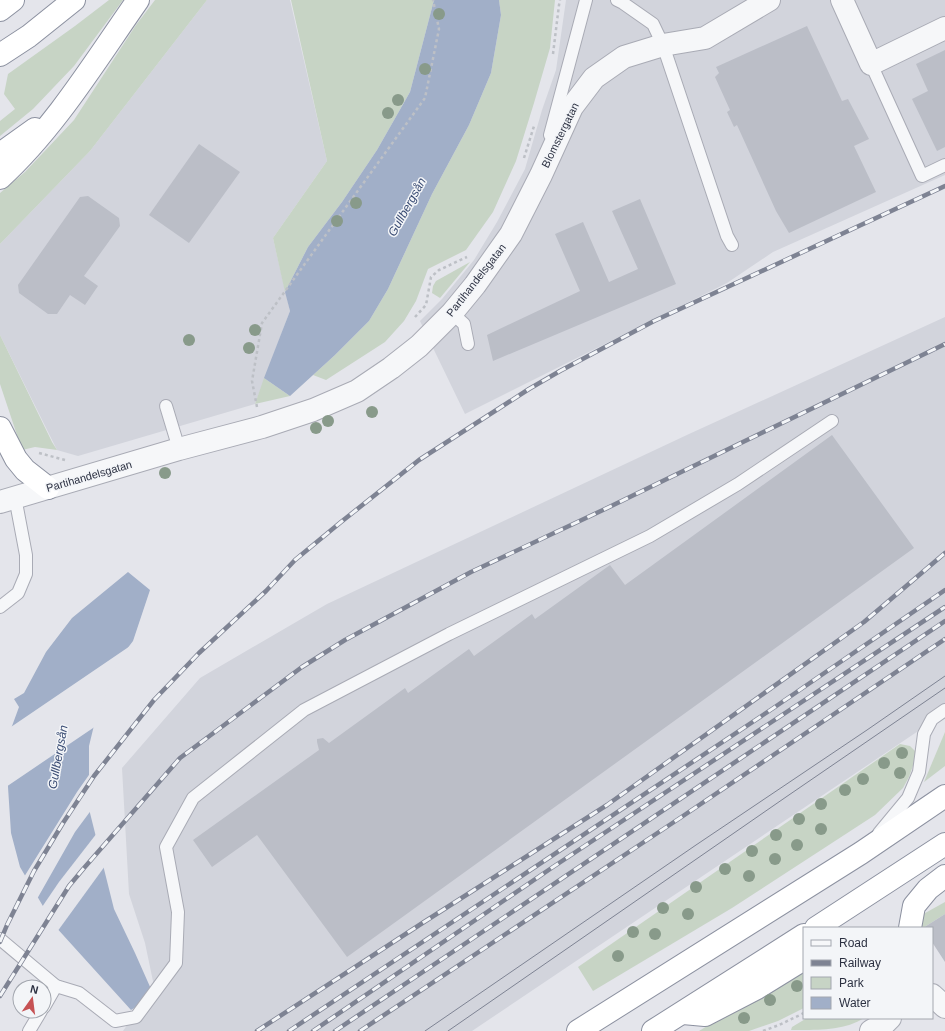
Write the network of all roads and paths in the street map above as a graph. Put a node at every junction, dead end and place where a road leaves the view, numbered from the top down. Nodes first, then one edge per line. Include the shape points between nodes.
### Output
1 (13, 0) edge
2 (74, 0) edge
3 (138, 0) edge
4 (433, 0) edge
5 (560, 0) edge
6 (617, 0) edge
7 (769, 0) edge
8 (842, 0) edge
9 (588, 1) edge
10 (0, 10) edge
11 (945, 28) edge
12 (663, 45) junction
13 (0, 55) edge
14 (551, 60) dead end
15 (871, 64) junction
16 (58, 113) junction
17 (535, 121) dead end
18 (0, 154) edge
19 (523, 159) dead end
20 (945, 165) edge
21 (540, 175) junction
22 (0, 178) edge
23 (729, 241) dead end
24 (471, 253) dead end
25 (452, 313) junction
26 (411, 322) dead end
27 (468, 344) dead end
28 (166, 406) dead end
29 (832, 421) dead end
30 (262, 427) junction
31 (0, 428) edge
32 (179, 449) junction
33 (16, 459) junction
34 (69, 461) dead end
35 (48, 488) junction
36 (7, 500) edge
37 (0, 607) edge
38 (945, 710) edge
39 (945, 796) edge
40 (945, 844) edge
41 (861, 853) junction
42 (945, 876) edge
43 (818, 927) edge
44 (910, 927) edge
45 (803, 936) edge
46 (0, 939) edge
47 (803, 960) edge
48 (56, 986) junction
49 (52, 993) edge
50 (933, 996) edge
51 (945, 1007) edge
52 (682, 1012) junction
53 (803, 1014) edge
54 (36, 1019) edge
55 (889, 1019) edge
56 (29, 1031) edge
57 (578, 1031) edge
58 (653, 1031) edge
59 (763, 1031) edge
60 (871, 1031) edge

1 - 10 highway
2 - 13 highway via 29,36
3 - 16 highway
4 - 30 path via 439,29 425,98 262,324 252,381
5 - 14 path
6 - 12 lane via 653,24
7 - 12 street, Blomstergatan via 705,38
8 - 15 street
9 - 21 lane, Partihandelsgatan via 562,87
11 - 15 street
12 - 21 street, Blomstergatan via 624,57 594,78 572,107
12 - 23 lane
15 - 20 lane via 922,176
16 - 18 highway
16 - 22 highway via 16,164
17 - 19 path
21 - 25 street, Partihandelsgatan via 511,234
24 - 26 path via 431,277 426,305
25 - 27 lane via 464,324
25 - 30 street, Partihandelsgatan via 419,346 357,391 313,410
28 - 32 lane
29 - 48 lane via 738,484 650,536 449,634 304,710 193,798 166,847 178,912 176,963 136,1017 115,1021 79,993
30 - 32 street, Partihandelsgatan
31 - 33 highway
32 - 35 street, Partihandelsgatan
33 - 34 path via 43,453
33 - 35 highway via 25,470
35 - 36 street, Partihandelsgatan
36 - 37 lane via 26,555 26,574 18,593
38 - 41 lane via 932,719 924,734 919,772 908,798
39 - 41 highway
40 - 43 highway
41 - 57 highway
42 - 44 highway via 928,888 914,906
45 - 52 highway
46 - 48 lane
47 - 52 highway via 757,988 705,1015
48 - 49 lane
50 - 51 street
52 - 58 highway
53 - 59 path
54 - 56 lane
55 - 60 street

